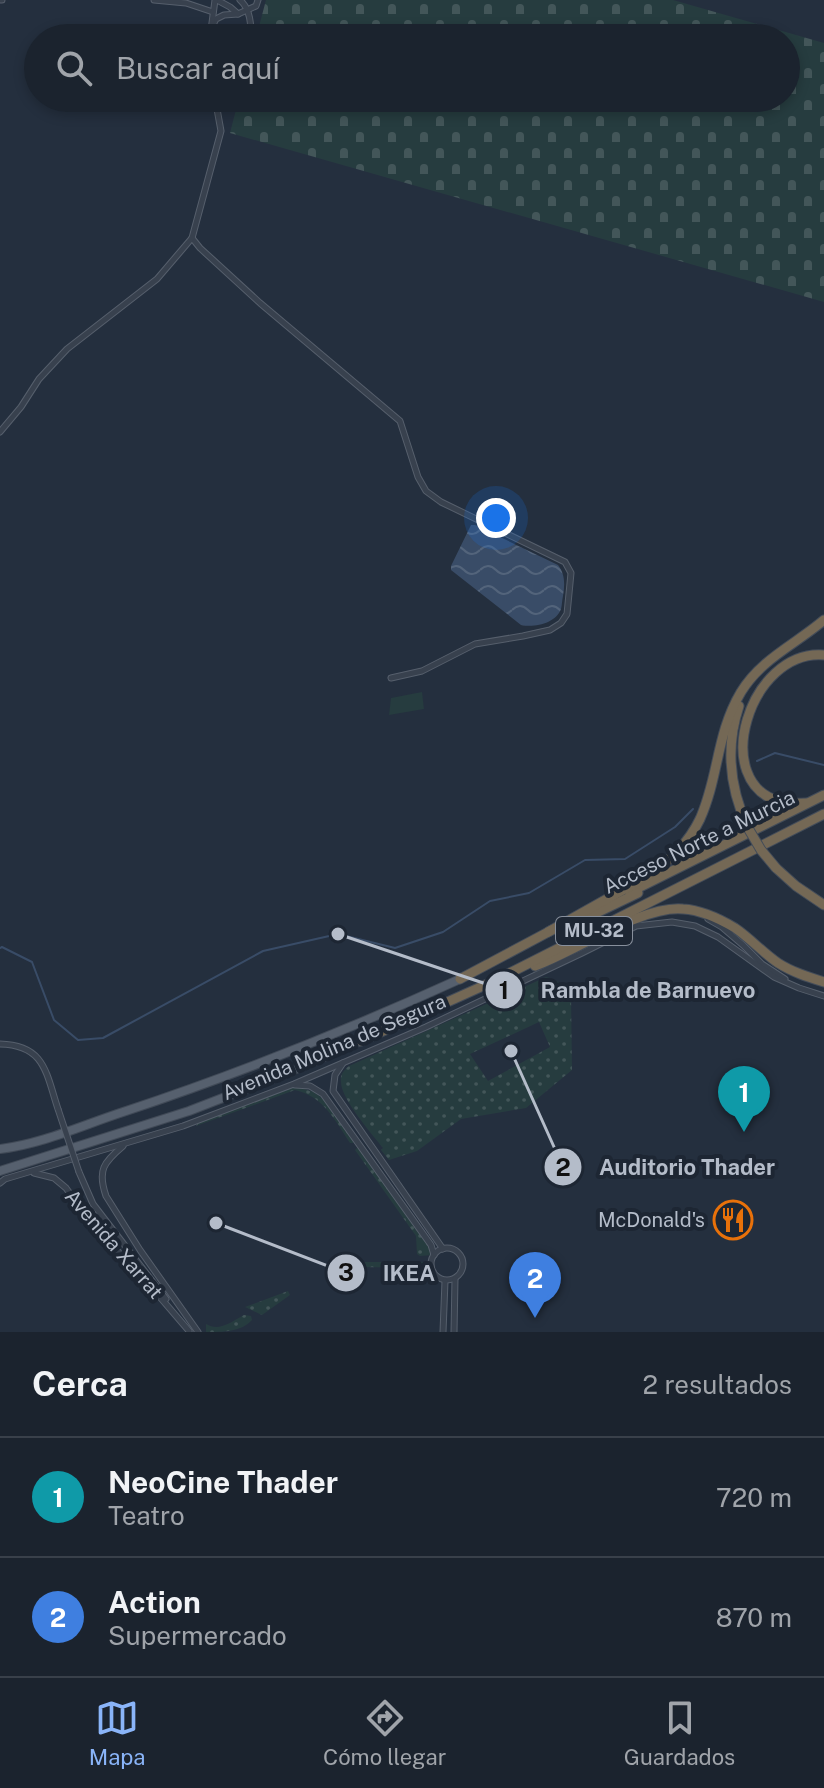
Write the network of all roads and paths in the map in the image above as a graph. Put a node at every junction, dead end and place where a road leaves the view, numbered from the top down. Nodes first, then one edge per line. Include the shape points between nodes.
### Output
1 (159, 0) edge
2 (216, 0) edge
3 (237, 0) edge
4 (258, 0) edge
5 (224, 4) junction
6 (248, 10) junction
7 (213, 12) junction
8 (238, 14) junction
9 (212, 24) edge
10 (214, 24) edge
11 (250, 24) edge
12 (218, 112) edge
13 (192, 238) junction
14 (0, 432) edge
15 (824, 620) edge
16 (824, 655) edge
17 (766, 663) junction
18 (391, 678) dead end
19 (824, 798) edge
20 (810, 803) junction
21 (824, 814) edge
22 (824, 905) edge
23 (695, 911) junction
24 (548, 932) junction
25 (460, 979) junction
26 (494, 981) junction
27 (824, 982) edge
28 (799, 988) junction
29 (824, 996) edge
30 (361, 1041) joint
31 (0, 1044) edge
32 (343, 1063) junction
33 (294, 1084) junction
34 (127, 1143) junction
35 (0, 1149) edge
36 (0, 1171) edge
37 (29, 1172) junction
38 (0, 1183) edge
39 (443, 1249) junction
40 (434, 1255) junction
41 (455, 1279) junction
42 (445, 1281) junction
43 (189, 1332) edge
44 (198, 1332) edge
45 (443, 1332) edge
46 (454, 1332) edge

1 - 7 street
2 - 5 street
2 - 7 street
3 - 5 street
3 - 6 street
4 - 6 street
5 - 8 street
6 - 8 street
6 - 11 street
7 - 9 street
8 - 10 street via 224,15
12 - 13 street via 221,131
13 - 14 street via 157,279 61,355
13 - 18 street via 400,421 426,491 565,562 571,573 567,614 550,630 475,644 422,671
15 - 17 highway
16 - 20 highway via 792,661 768,681 751,707 743,739 747,770 761,792 784,803
17 - 22 highway, bridge via 739,704 730,744 735,791 761,850 796,886
17 - 24 highway via 729,715 703,812 683,845 646,877
19 - 20 highway
19 - 25 highway, Acceso Norte a Murcia / MU-32
20 - 24 highway
21 - 26 highway, Acceso Norte a Murcia / MU-32
23 - 26 highway via 665,909 642,915 552,960
23 - 27 highway via 734,928 778,962
23 - 28 street
24 - 25 highway
25 - 35 main road, Avenida Molina de Segura via 235,1073
26 - 30 highway, Acceso Norte a Murcia / MU-32
28 - 29 street
28 - 32 street, Avenida Molina de Segura via 695,926 636,926
30 - 36 main road, Avenida Molina de Segura via 189,1111
31 - 43 street, Avenida Xarrat, bridge via 27,1050 43,1065 93,1204
32 - 33 street, Avenida Molina de Segura
32 - 39 street via 333,1091
33 - 34 street, Avenida Molina de Segura
33 - 40 street via 323,1094
34 - 37 street, Avenida Molina de Segura
34 - 44 street, Avenida Xarrat via 102,1169 106,1196
37 - 38 street, Avenida Molina de Segura
37 - 43 street, Avenida Xarrat via 54,1178 66,1188 94,1227
39 - 40 street
39 - 41 street via 462,1258
40 - 42 street via 432,1271
41 - 42 street
41 - 46 street
42 - 45 street

